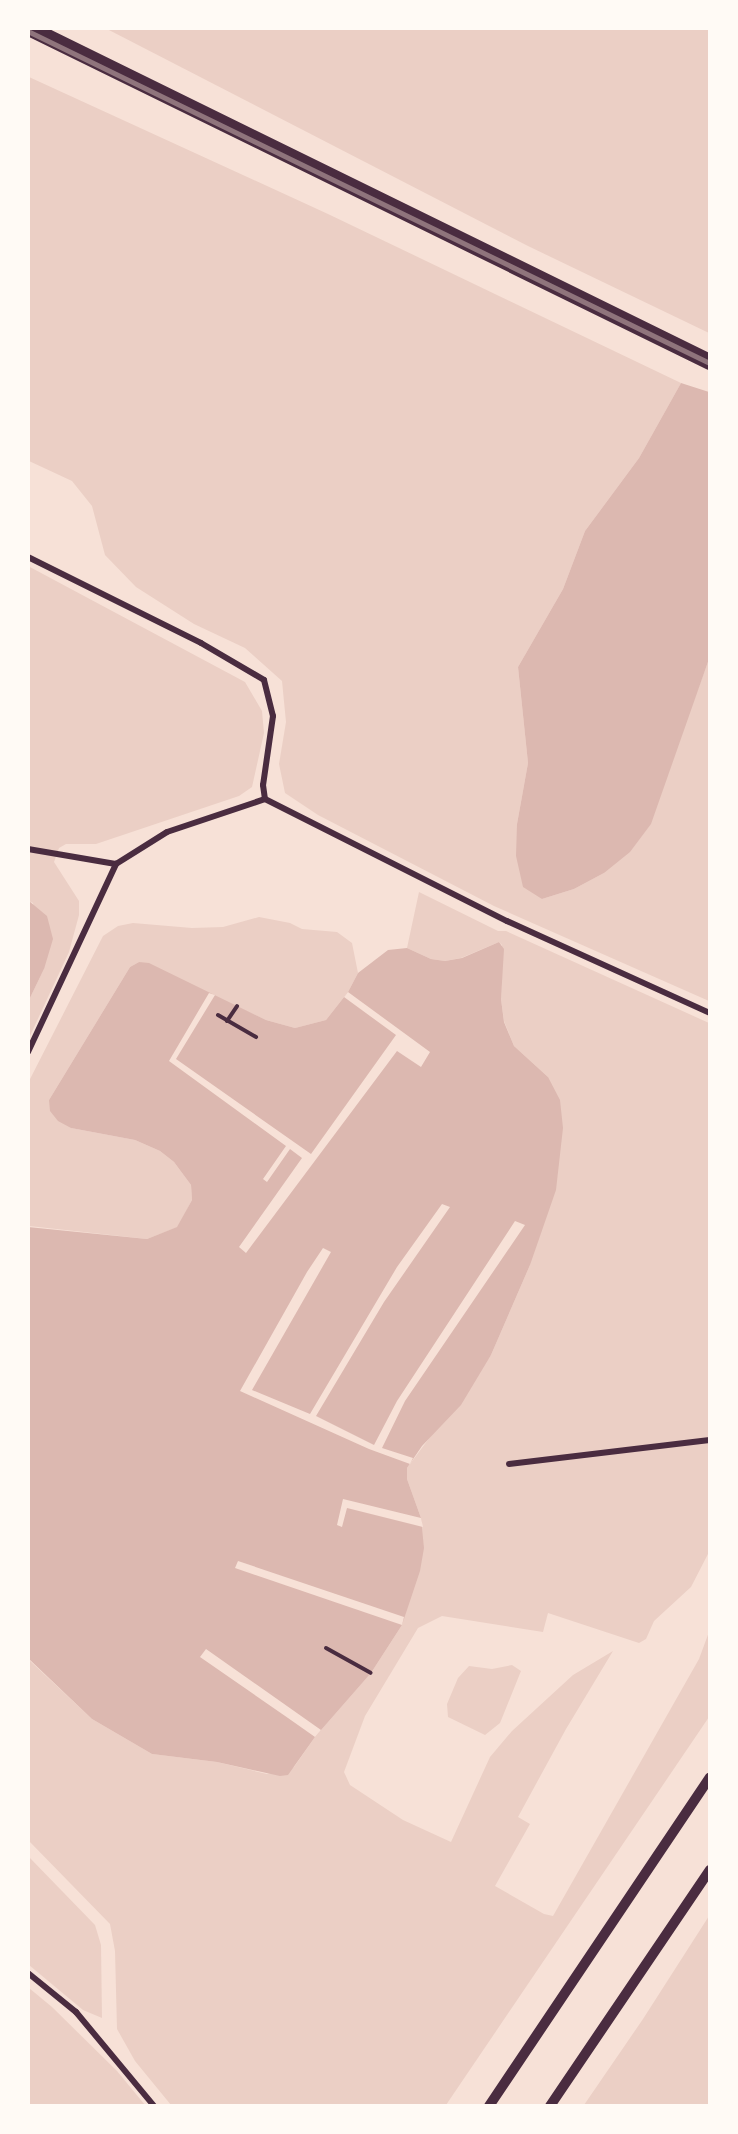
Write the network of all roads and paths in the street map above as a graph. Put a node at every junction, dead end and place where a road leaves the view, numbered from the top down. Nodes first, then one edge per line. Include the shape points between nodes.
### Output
1 (29, 28) edge
2 (710, 362) edge
3 (28, 557) edge
4 (265, 799) junction
5 (28, 849) edge
6 (116, 864) junction
7 (237, 1006) dead end
8 (710, 1013) edge
9 (218, 1015) dead end
10 (227, 1021) junction
11 (256, 1038) dead end
12 (28, 1052) edge
13 (710, 1440) edge
14 (509, 1464) dead end
15 (326, 1648) dead end
16 (371, 1673) dead end
17 (710, 1777) edge
18 (710, 1870) edge
19 (28, 1973) edge
20 (154, 2106) edge
21 (489, 2106) edge
22 (550, 2106) edge

1 - 2 highway
3 - 4 street via 201,643 264,680 273,716 263,785
4 - 6 street via 167,832
4 - 8 street via 507,921
5 - 6 street
6 - 12 street
7 - 10 path
9 - 10 path
10 - 11 path
13 - 14 street
15 - 16 path
17 - 21 street
18 - 22 street
19 - 20 street via 76,2012

